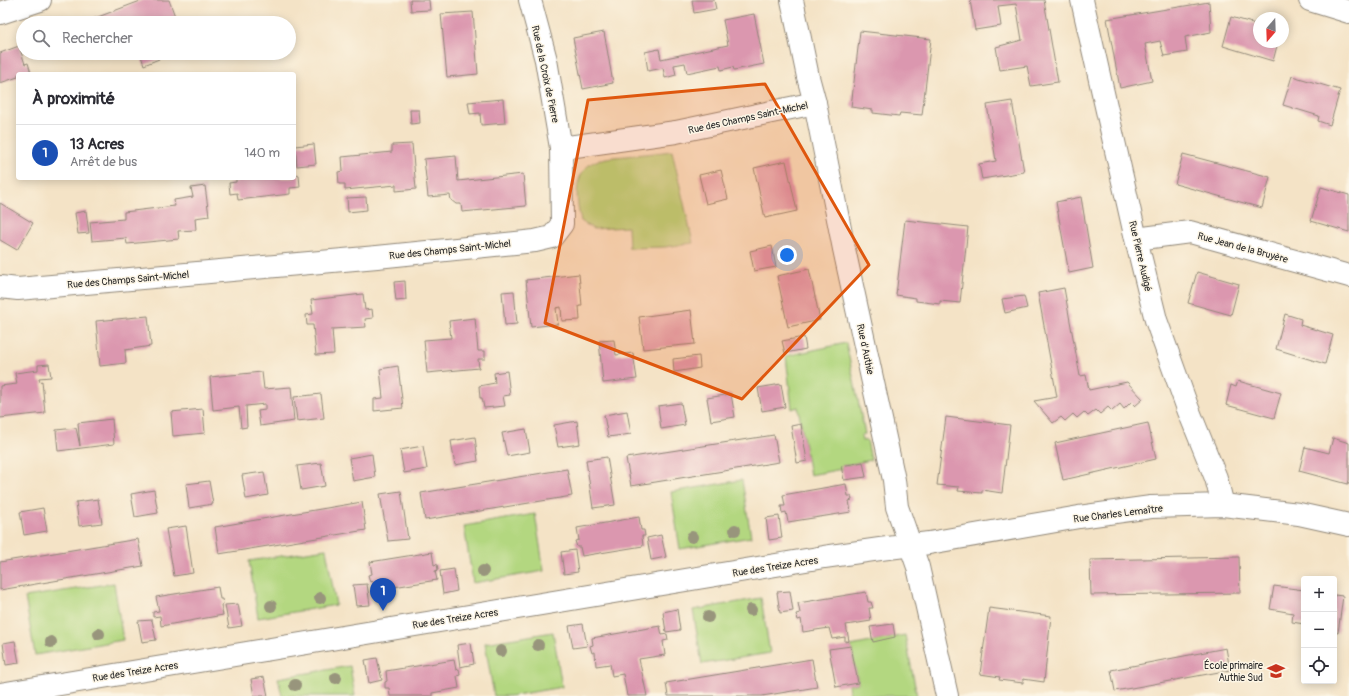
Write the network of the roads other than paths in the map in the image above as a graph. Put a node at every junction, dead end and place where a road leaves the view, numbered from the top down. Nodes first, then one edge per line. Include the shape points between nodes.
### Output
1 (40, 0) edge
2 (530, 0) edge
3 (792, 0) edge
4 (1082, 0) edge
5 (1310, 0) edge
6 (1349, 12) edge
7 (0, 13) edge
8 (815, 103) junction
9 (561, 148) junction
10 (1136, 239) junction
11 (1349, 276) edge
12 (0, 287) edge
13 (1223, 505) junction
14 (1349, 525) edge
15 (911, 546) junction
16 (0, 694) edge
17 (947, 696) edge

1 - 7 street
2 - 9 street, Rue de la Croix de Pierre via 546,60
3 - 8 street, Rue d'Authie
4 - 10 street, Rue Pierre Audigé
5 - 6 street
8 - 9 street, Rue des Champs Saint-Michel via 676,132
8 - 15 street, Rue d'Authie via 844,249 888,446 897,508
9 - 12 street, Rue des Champs Saint-Michel via 562,224 552,237 535,241 347,260 18,289
10 - 11 street, Rue Jean de la Bruyère via 1190,232
10 - 13 street, Rue Pierre Audigé via 1156,320 1216,478
13 - 14 street, Rue Charles Lemaître via 1298,514
13 - 15 street, Rue Charles Lemaître via 1151,507
15 - 16 street, Rue des Treize Acres via 824,557
15 - 17 street, Rue d'Authie via 920,572

